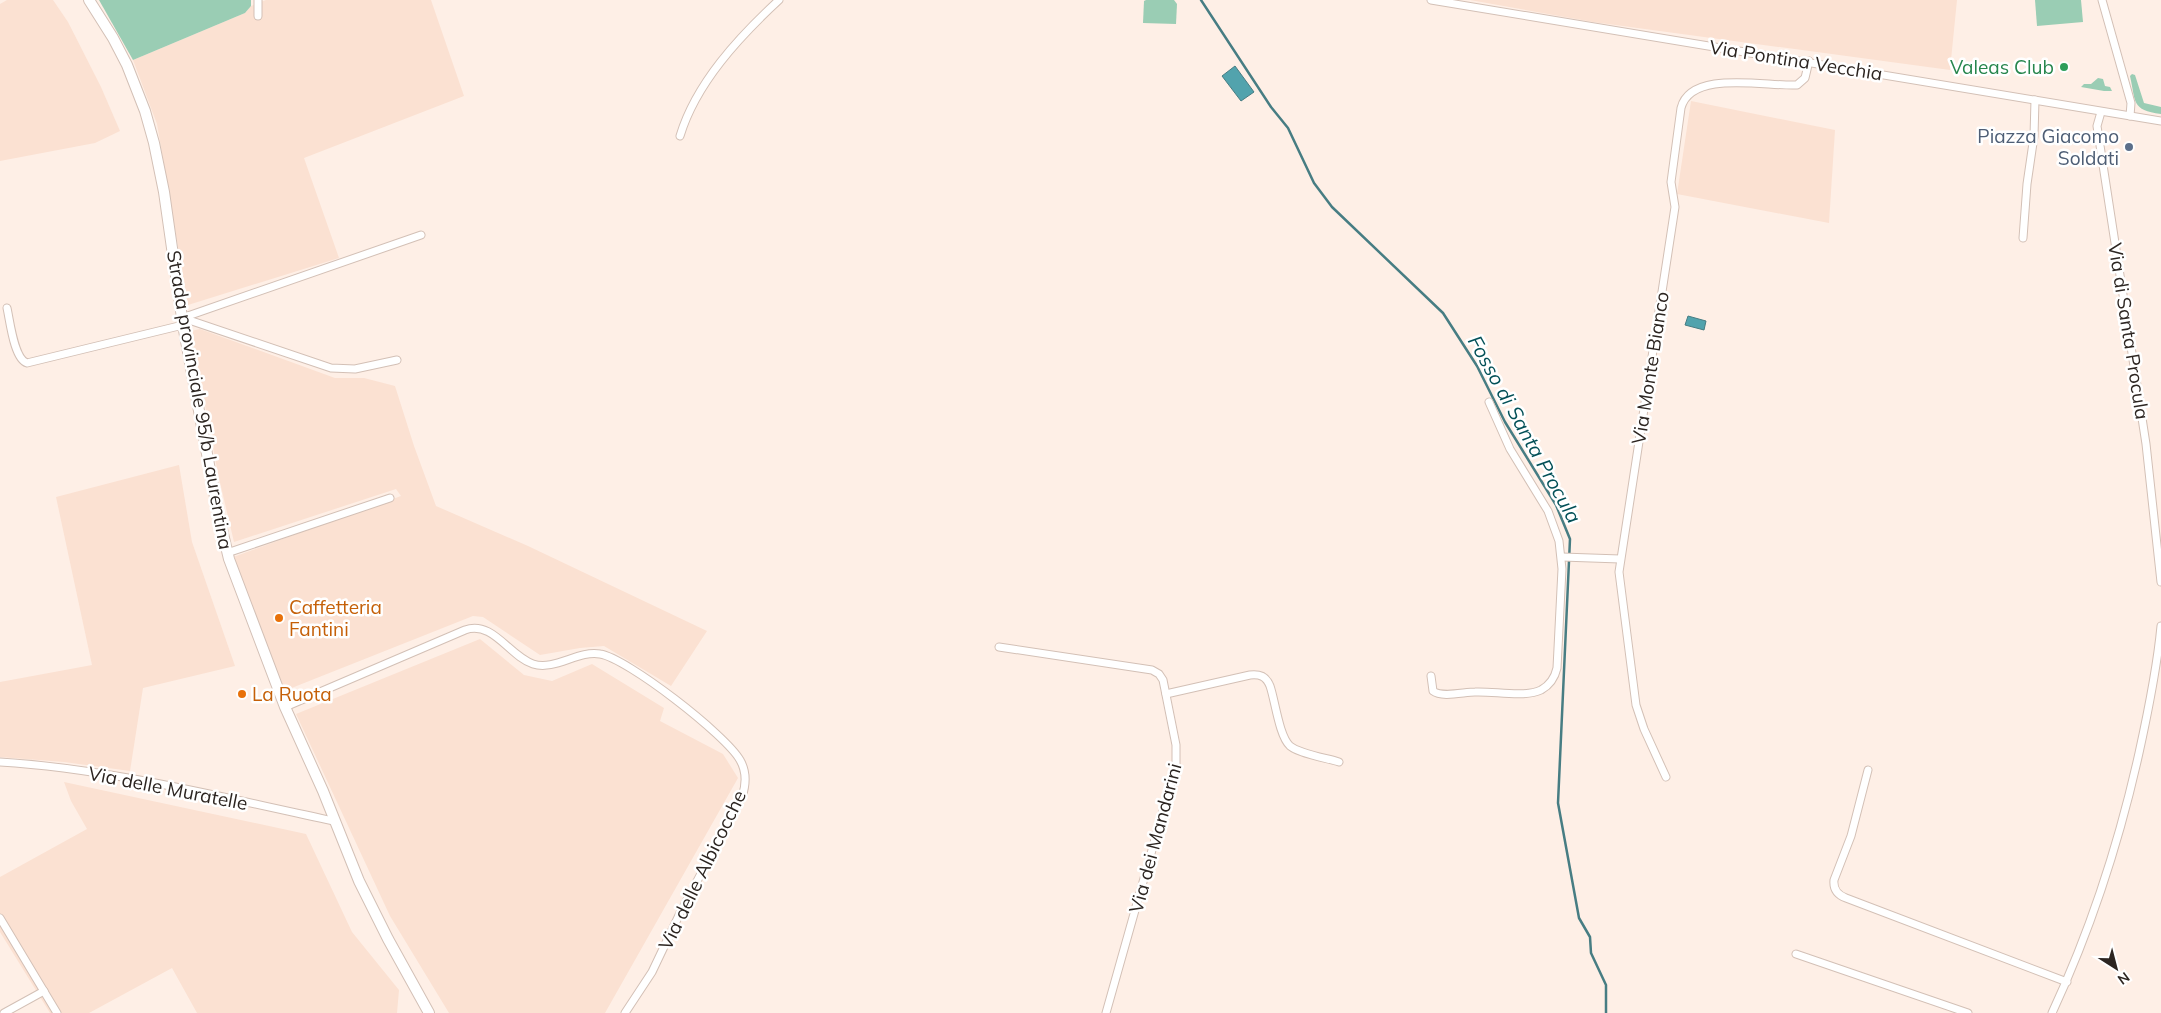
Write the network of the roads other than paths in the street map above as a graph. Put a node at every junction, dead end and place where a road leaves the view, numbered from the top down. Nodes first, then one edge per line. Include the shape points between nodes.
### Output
1 (89, 0) edge
2 (258, 0) edge
3 (779, 0) edge
4 (1431, 0) edge
5 (2102, 0) edge
6 (258, 16) dead end
7 (1809, 61) junction
8 (2035, 100) junction
9 (2102, 112) junction
10 (2130, 116) junction
11 (2161, 121) edge
12 (680, 136) dead end
13 (421, 235) dead end
14 (2024, 238) dead end
15 (7, 308) dead end
16 (183, 321) junction
17 (397, 360) dead end
18 (1489, 402) dead end
19 (390, 498) dead end
20 (227, 553) junction
21 (1562, 557) junction
22 (1620, 560) junction
23 (2161, 582) edge
24 (2161, 626) edge
25 (999, 647) dead end
26 (1431, 676) dead end
27 (1166, 694) junction
28 (286, 707) junction
29 (0, 762) edge
30 (1339, 762) dead end
31 (1868, 770) dead end
32 (1666, 777) dead end
33 (334, 820) junction
34 (0, 918) edge
35 (1796, 954) dead end
36 (2067, 982) junction
37 (44, 991) junction
38 (4, 1013) edge
39 (58, 1013) edge
40 (429, 1013) edge
41 (625, 1013) edge
42 (1106, 1013) edge
43 (1968, 1013) edge
44 (2052, 1013) edge

1 - 16 main road, Strada provinciale 95/b Laurentina via 127,65 150,126 164,192
2 - 6 street
3 - 12 street via 742,37 716,70 690,108
4 - 7 street, Via Pontina Vecchia
5 - 10 street via 2130,102
7 - 8 street, Via Pontina Vecchia
7 - 22 street, Via Monte Bianco via 1804,79 1797,85 1711,84 1696,88 1682,102 1672,178 1675,207
8 - 9 street, Via Pontina Vecchia
8 - 14 street
9 - 10 street, Via Pontina Vecchia
9 - 23 street, Via di Santa Procula via 2097,126 2146,444
10 - 11 street, Via Pontina Vecchia
13 - 16 street
15 - 16 street via 18,355 27,363
16 - 17 street via 331,368 355,369
16 - 20 main road, Strada provinciale 95/b Laurentina
18 - 21 street via 1510,449 1548,510
19 - 20 street
20 - 28 main road, Strada provinciale 95/b Laurentina
21 - 22 street
21 - 26 street via 1557,668 1547,686 1532,693 1439,694 1433,691
22 - 32 street, Via Monte Bianco via 1619,580 1636,705
24 - 36 street via 2150,700 2123,822 2102,890
25 - 27 street, Via dei Mandarini via 1154,670 1162,679
27 - 30 street via 1250,675 1261,676 1270,686 1287,743 1298,750
27 - 42 street, Via dei Mandarini via 1177,749 1175,773
28 - 33 main road, Strada provinciale 95/b Laurentina
28 - 41 street, Via delle Albicocche via 465,630 479,628 524,660 537,665 596,653 608,656 669,693 728,745 744,769 742,797 652,972
29 - 33 street, Via delle Muratelle via 65,768 146,782
31 - 36 street via 1851,836 1834,880 1837,893
33 - 40 main road, Strada provinciale 95/b Laurentina via 382,929
34 - 37 street
35 - 43 street
36 - 44 street
37 - 38 street
37 - 39 street

